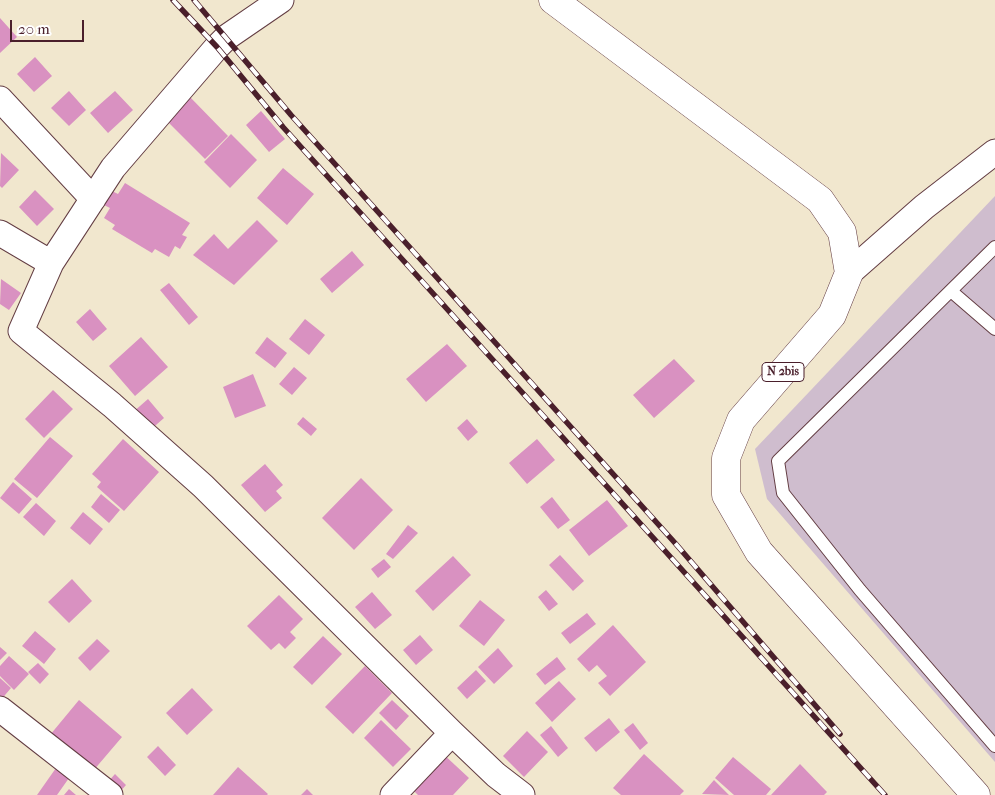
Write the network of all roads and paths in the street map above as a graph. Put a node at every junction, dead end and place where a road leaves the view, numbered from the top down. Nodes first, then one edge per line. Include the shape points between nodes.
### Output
1 (281, 0) edge
2 (553, 0) edge
3 (0, 99) edge
4 (995, 152) edge
5 (93, 199) junction
6 (0, 233) edge
7 (995, 247) edge
8 (51, 263) junction
9 (849, 274) junction
10 (951, 291) junction
11 (995, 330) edge
12 (0, 708) edge
13 (452, 733) junction
14 (995, 746) edge
15 (110, 795) edge
16 (393, 795) edge
17 (522, 795) edge
18 (976, 795) edge

1 - 5 street via 217,47 113,168
2 - 9 main road via 820,200 842,232
3 - 5 street
4 - 9 street via 924,207
5 - 8 street
6 - 8 street
7 - 10 lane
8 - 13 street via 21,331 112,405 203,486
9 - 18 main road, N 2bis via 832,315 741,420 726,458 726,495 758,552
10 - 11 lane
10 - 14 lane via 778,462 783,493 860,590
12 - 15 street
13 - 16 street
13 - 17 street

